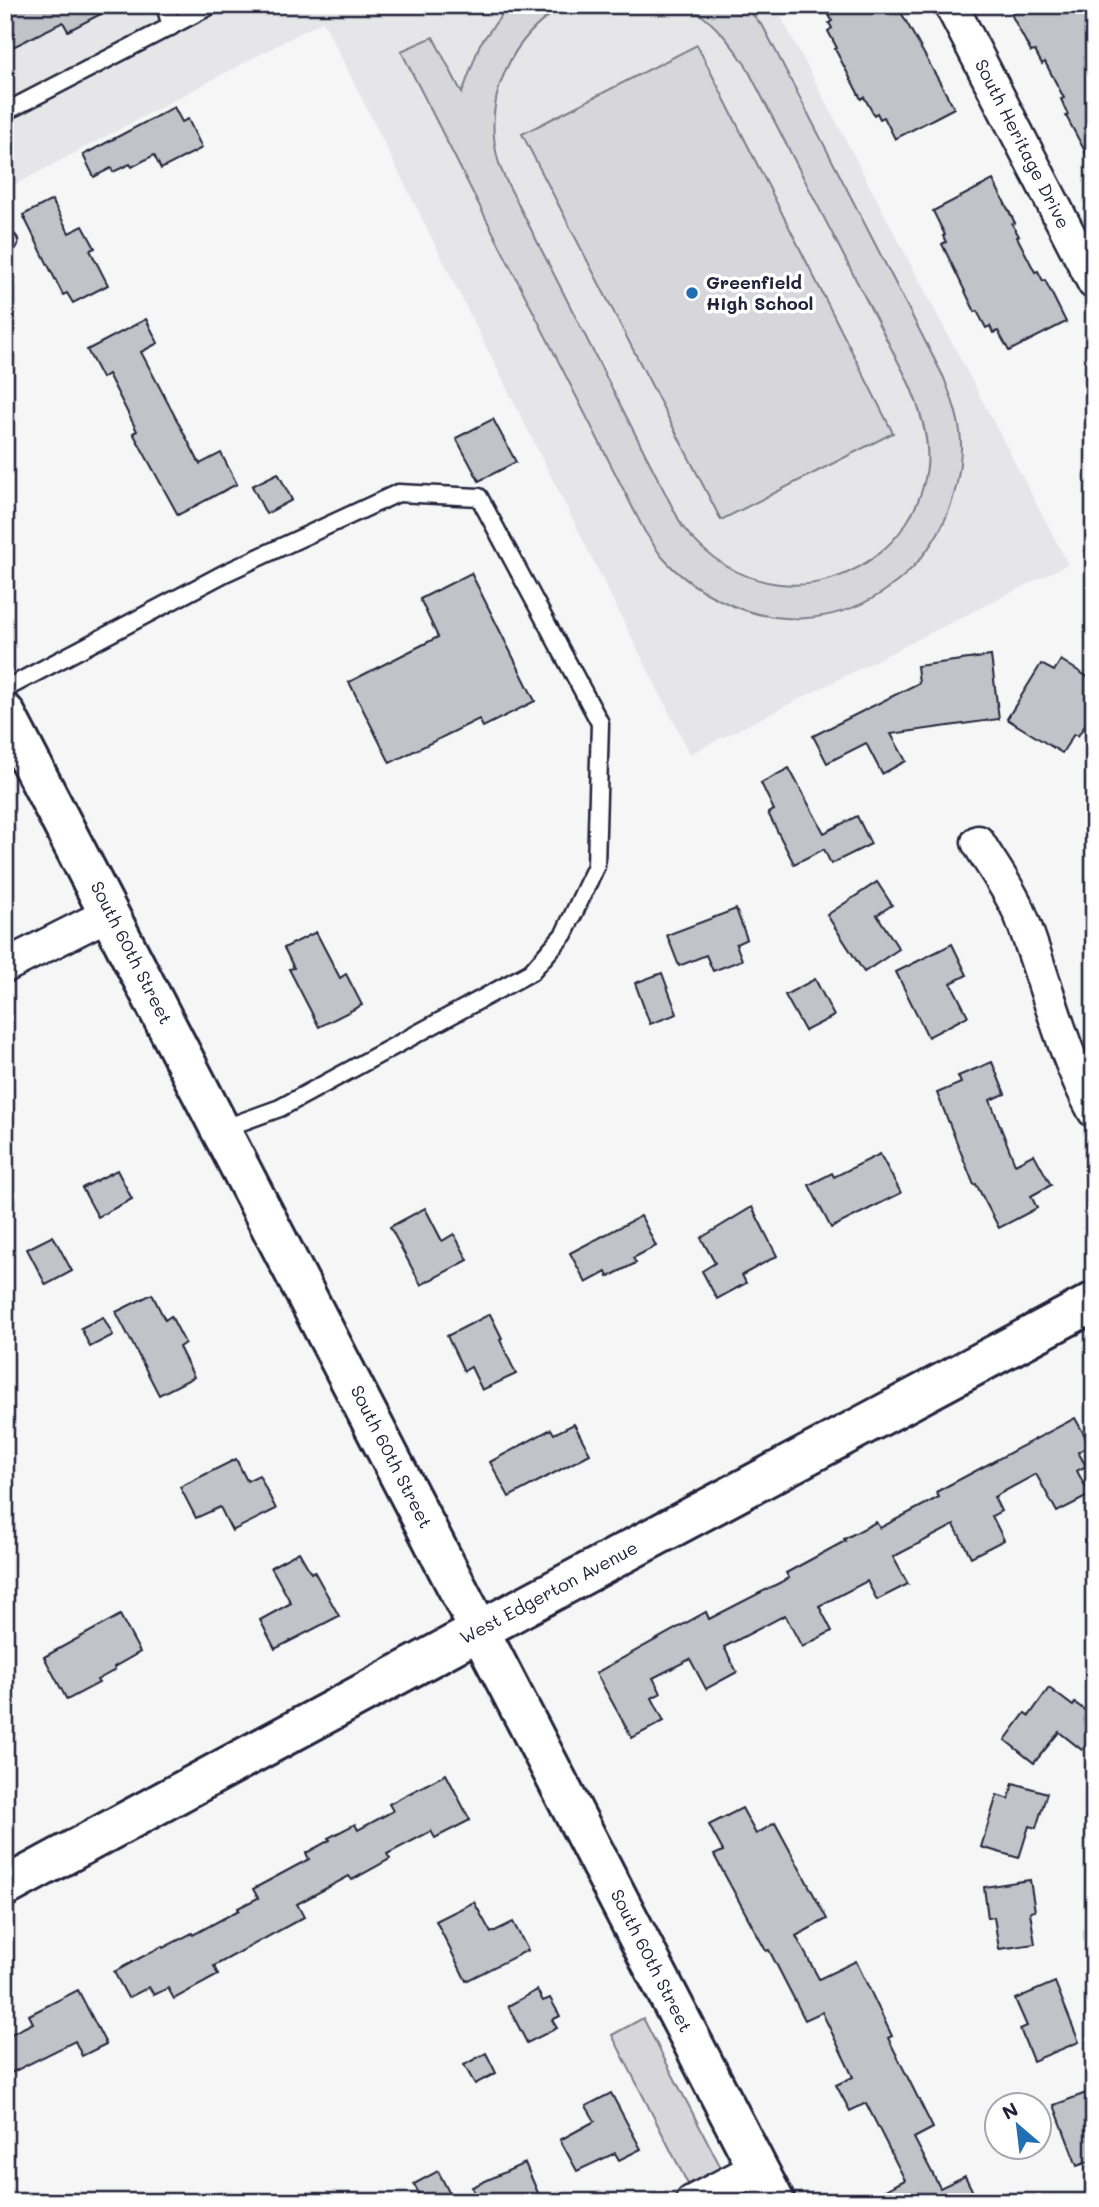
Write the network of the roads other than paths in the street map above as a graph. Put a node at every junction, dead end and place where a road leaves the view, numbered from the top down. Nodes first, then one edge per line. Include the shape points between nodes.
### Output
1 (164, 5) edge
2 (212, 5) edge
3 (951, 5) edge
4 (171, 27) junction
5 (5, 112) edge
6 (1094, 282) edge
7 (5, 689) edge
8 (5, 713) edge
9 (978, 842) dead end
10 (110, 914) junction
11 (7, 961) edge
12 (1094, 1111) edge
13 (222, 1129) junction
14 (1094, 1302) edge
15 (481, 1630) junction
16 (5, 1887) edge
17 (757, 2168) junction
18 (692, 2202) edge
19 (775, 2202) edge

1 - 4 lane
2 - 4 lane
3 - 6 street, South Heritage Drive
4 - 5 lane
7 - 13 lane via 225,573 398,493 479,497 600,723 596,866 564,934 531,972 281,1108
8 - 10 street, South 60th Street
9 - 12 street via 1020,913 1064,1042
10 - 11 street
10 - 13 street, South 60th Street
13 - 15 street, South 60th Street
14 - 15 street, West Edgerton Avenue
15 - 16 street, West Edgerton Avenue
15 - 17 street, South 60th Street
17 - 18 street
17 - 19 street, South 60th Street

